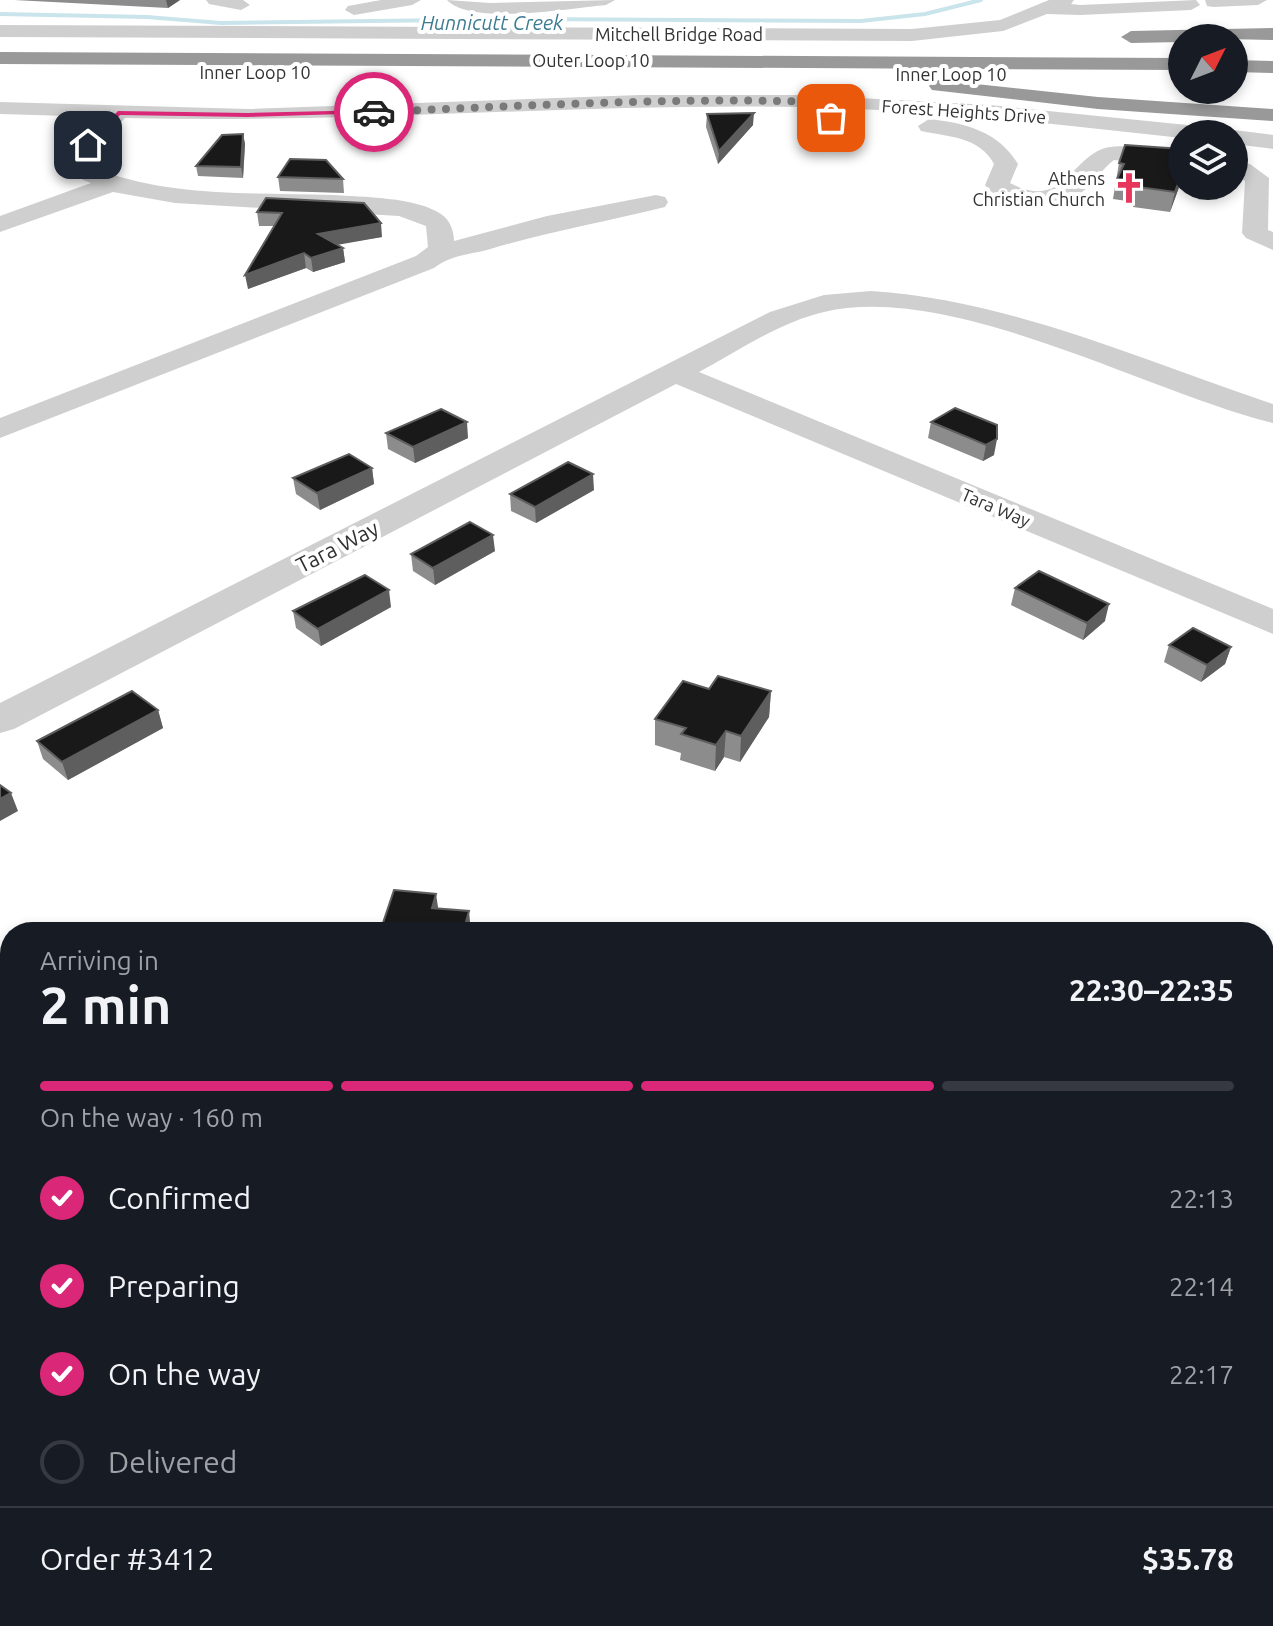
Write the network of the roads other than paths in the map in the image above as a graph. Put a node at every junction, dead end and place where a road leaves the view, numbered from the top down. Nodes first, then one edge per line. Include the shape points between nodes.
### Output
1 (215, 0) edge
2 (412, 0) edge
3 (456, 0) edge
4 (606, 0) edge
5 (1065, 0) edge
6 (1186, 0) edge
7 (1258, 0) edge
8 (538, 2) edge
9 (1213, 2) dead end
10 (1115, 4) edge
11 (241, 5) dead end
12 (1046, 8) junction
13 (346, 19) edge
14 (0, 31) edge
15 (1273, 34) edge
16 (1109, 38) dead end
17 (1031, 44) dead end
18 (0, 58) edge
19 (1168, 64) edge
20 (1248, 66) edge
21 (770, 67) junction
22 (1273, 67) edge
23 (0, 72) edge
24 (1168, 77) edge
25 (1248, 78) edge
26 (1273, 79) edge
27 (824, 102) junction
28 (0, 108) edge
29 (118, 113) junction
30 (1273, 115) edge
31 (1168, 130) edge
32 (1248, 139) edge
33 (1273, 142) edge
34 (1168, 159) edge
35 (1248, 173) edge
36 (109, 185) junction
37 (656, 202) dead end
38 (0, 224) edge
39 (1273, 242) edge
40 (441, 250) junction
41 (674, 372) junction
42 (1273, 414) edge
43 (0, 429) edge
44 (1273, 623) edge
45 (0, 720) edge

1 - 11 street
2 - 13 street
3 - 8 street via 490,8
4 - 8 street
5 - 12 street, Mitchell Bridge Road
6 - 10 street via 1191,5
7 - 9 street
10 - 12 street
12 - 13 street, Mitchell Bridge Road via 1003,25 912,35
13 - 14 street, Mitchell Bridge Road
15 - 16 highway
17 - 21 highway
18 - 21 highway, Outer Loop 10
19 - 21 highway, Outer Loop 10
20 - 22 highway
21 - 23 highway, Inner Loop 10
21 - 24 highway, Inner Loop 10
21 - 30 highway
25 - 26 highway
27 - 29 street, Forest Heights Drive via 690,100 248,115
27 - 31 street, Forest Heights Drive via 990,111
27 - 34 street via 825,114 841,121 943,127 978,138 1005,160 997,185 1016,194 1070,190 1111,153
28 - 29 street, Forest Heights Drive
29 - 36 street via 79,160 90,178
32 - 33 street
35 - 39 street via 1257,178 1255,233
36 - 38 street
36 - 40 street via 178,196 404,208 436,222
37 - 40 street
40 - 43 street via 425,262
41 - 42 street, Tara Way via 801,309 839,301 886,301 1026,329
41 - 44 street, Tara Way
41 - 45 street, Tara Way

